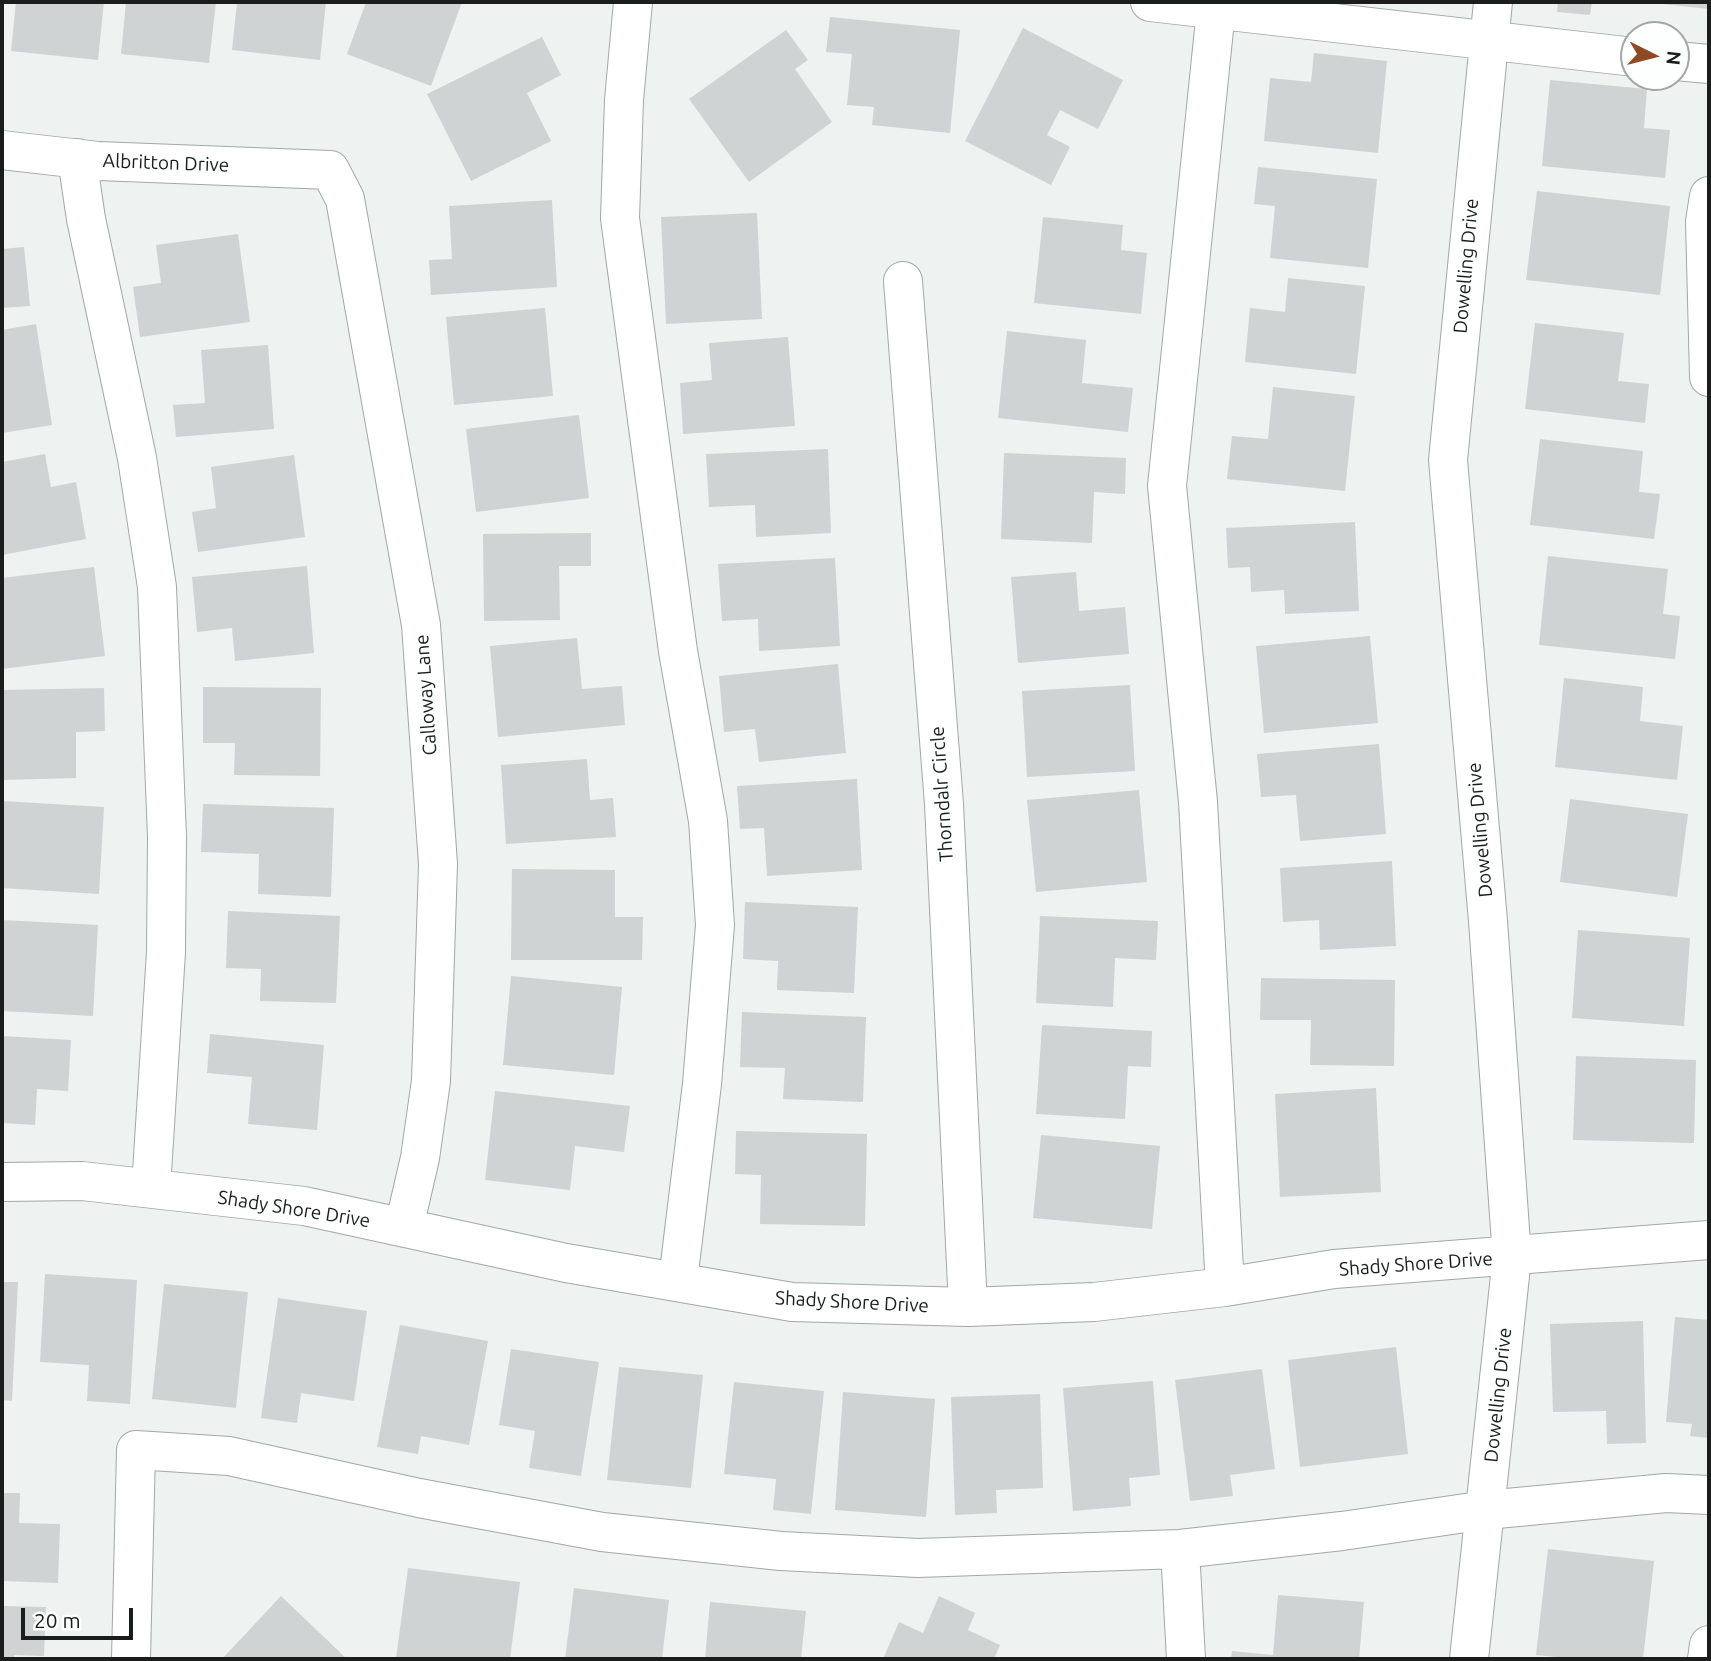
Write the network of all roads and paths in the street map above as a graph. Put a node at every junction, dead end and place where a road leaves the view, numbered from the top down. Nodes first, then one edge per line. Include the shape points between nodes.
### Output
1 (633, 2) edge
2 (1150, 2) edge
3 (1493, 2) edge
4 (1216, 10) junction
5 (1488, 42) junction
6 (1620, 56) edge
7 (1690, 62) edge
8 (1709, 64) edge
9 (2, 150) edge
10 (77, 159) junction
11 (330, 170) joint
12 (1709, 196) edge
13 (903, 281) dead end
14 (1709, 377) edge
15 (2, 1182) edge
16 (151, 1188) junction
17 (404, 1227) junction
18 (1709, 1240) edge
19 (1512, 1257) junction
20 (678, 1280) junction
21 (1225, 1287) junction
22 (968, 1307) junction
23 (1709, 1494) edge
24 (1486, 1510) junction
25 (1180, 1549) junction
26 (1709, 1645) edge
27 (131, 1659) edge
28 (1186, 1659) edge
29 (1469, 1659) edge
30 (1707, 1659) edge

1 - 20 street via 620,218 678,651 708,821 715,925 702,1084
2 - 4 street
3 - 5 street, Dowelling Drive
4 - 5 street
4 - 21 street via 1167,486 1198,802
5 - 6 street
5 - 19 street, Dowelling Drive via 1448,460
7 - 8 street
9 - 10 street, Albritton Drive
10 - 11 street, Albritton Drive
10 - 16 street via 137,458 157,587 167,837 166,952
11 - 17 street, Calloway Lane via 345,199 421,625 437,850 431,1082
12 - 14 street via 1704,222
13 - 22 street, Thorndalr Circle via 944,804
15 - 16 street, Shady Shore Drive via 82,1181
16 - 17 street, Shady Shore Drive via 304,1206
17 - 20 street, Shady Shore Drive via 566,1263
18 - 19 street, Shady Shore Drive
19 - 21 street, Shady Shore Drive via 1334,1269
19 - 24 street, Dowelling Drive
20 - 22 street, Shady Shore Drive via 792,1302
21 - 22 street, Shady Shore Drive via 1094,1302
23 - 24 street via 1666,1493
24 - 25 street
24 - 29 street, Dowelling Drive
25 - 27 street via 918,1558 781,1551 602,1532 229,1456 136,1450
25 - 28 street
26 - 30 street

